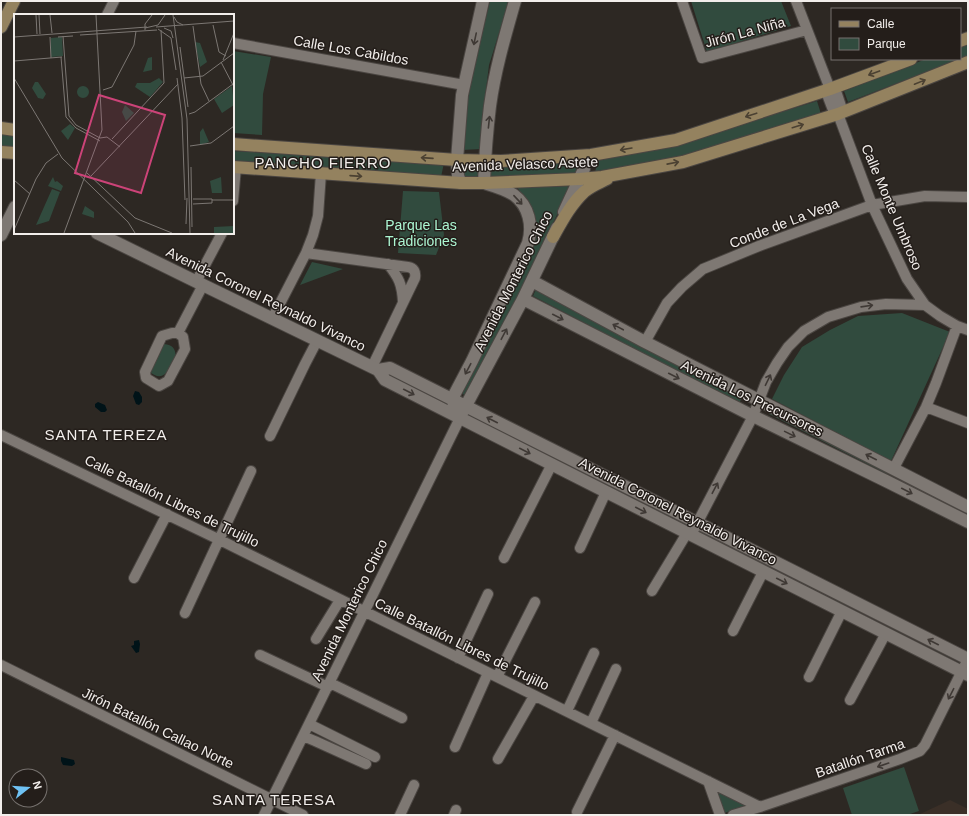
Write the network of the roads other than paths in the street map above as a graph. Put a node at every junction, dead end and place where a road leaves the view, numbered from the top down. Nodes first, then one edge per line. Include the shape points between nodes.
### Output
1 (14, 1) edge
2 (114, 1) edge
3 (483, 1) edge
4 (514, 1) edge
5 (682, 1) edge
6 (796, 1) edge
7 (108, 14) edge
8 (1, 27) edge
9 (807, 30) junction
10 (234, 43) edge
11 (908, 60) edge
12 (968, 62) edge
13 (464, 85) junction
14 (830, 89) junction
15 (838, 114) junction
16 (1, 128) edge
17 (14, 130) edge
18 (234, 144) edge
19 (1, 152) edge
20 (14, 153) edge
21 (579, 156) junction
22 (457, 160) junction
23 (485, 161) junction
24 (234, 167) edge
25 (321, 173) junction
26 (619, 174) junction
27 (580, 179) junction
28 (461, 182) junction
29 (484, 183) junction
30 (968, 197) edge
31 (872, 205) junction
32 (14, 209) edge
33 (99, 234) edge
34 (222, 234) edge
35 (1, 235) edge
36 (553, 237) junction
37 (306, 253) junction
38 (388, 264) junction
39 (532, 281) junction
40 (199, 283) junction
41 (915, 291) junction
42 (523, 300) junction
43 (403, 302) junction
44 (909, 305) junction
45 (925, 305) junction
46 (272, 319) junction
47 (957, 326) junction
48 (968, 330) edge
49 (178, 333) junction
50 (317, 341) junction
51 (645, 342) junction
52 (375, 368) junction
53 (452, 399) junction
54 (759, 400) junction
55 (465, 406) junction
56 (926, 407) junction
57 (753, 416) junction
58 (460, 418) junction
59 (968, 423) edge
60 (1, 434) edge
61 (270, 436) dead end
62 (552, 464) junction
63 (894, 468) junction
64 (251, 471) dead end
65 (606, 492) junction
66 (968, 507) edge
67 (167, 514) junction
68 (968, 522) edge
69 (697, 523) junction
70 (689, 534) junction
71 (220, 540) junction
72 (580, 548) dead end
73 (504, 558) dead end
74 (763, 572) junction
75 (134, 578) dead end
76 (830, 590) junction
77 (652, 591) dead end
78 (488, 594) dead end
79 (340, 600) junction
80 (535, 602) dead end
81 (824, 602) junction
82 (364, 612) junction
83 (842, 612) junction
84 (185, 613) dead end
85 (733, 631) dead end
86 (886, 633) junction
87 (316, 639) dead end
88 (594, 652) dead end
89 (260, 655) dead end
90 (458, 658) junction
91 (968, 659) edge
92 (1, 665) edge
93 (616, 670) dead end
94 (965, 674) edge
95 (493, 675) junction
96 (809, 677) dead end
97 (329, 685) junction
98 (534, 696) junction
99 (850, 700) dead end
100 (567, 711) junction
101 (402, 718) dead end
102 (591, 723) junction
103 (309, 724) junction
104 (615, 735) junction
105 (303, 736) junction
106 (455, 747) dead end
107 (375, 757) dead end
108 (498, 759) dead end
109 (366, 764) dead end
110 (708, 781) junction
111 (414, 785) dead end
112 (272, 800) junction
113 (760, 807) junction
114 (577, 812) dead end
115 (264, 815) edge
116 (303, 815) edge
117 (400, 815) edge
118 (720, 815) edge
119 (733, 815) edge

1 - 8 main road
2 - 7 street
3 -> 13 street
23 -> 4 street via 490,105
5 - 9 street, Jirón La Niña via 702,58
6 - 9 street, Calle Monte Umbroso
9 - 14 street, Calle Monte Umbroso
10 - 13 street, Calle Los Cabildos
11 -> 14 main road, Avenida Velasco Astete
15 -> 12 main road, Avenida Velasco Astete
13 - 22 street
14 - 15 street, Calle Monte Umbroso via 828,97 833,110
14 -> 21 main road, Avenida Velasco Astete via 676,140
26 -> 15 main road, Avenida Velasco Astete via 683,162
15 - 31 street, Calle Monte Umbroso
16 - 17 main road
22 -> 18 main road, Avenida Velasco Astete
19 - 20 main road
21 - 23 main road, Avenida Velasco Astete
21 - 27 street, Avenida Monterico Chico via 584,169
22 - 23 main road, Avenida Velasco Astete
22 - 28 street
23 - 29 street
24 - 25 main road, Avenida Velasco Astete
25 -> 28 main road, Avenida Velasco Astete
25 - 37 street via 318,216
26 - 27 main road, Avenida Velasco Astete
26 - 36 main road via 597,183 584,192
27 - 29 main road, Avenida Velasco Astete
27 - 36 street, Avenida Monterico Chico
28 - 29 main road, Avenida Velasco Astete
29 -> 53 street, Avenida Monterico Chico via 502,189 521,202 529,218 530,236
30 - 31 street, Conde de La Vega via 926,196
31 - 41 street, Calle Monte Umbroso via 906,280
31 - 51 street, Conde de La Vega via 703,269 667,303
32 - 35 street
33 - 40 street, Avenida Coronel Reynaldo Vivanco
34 - 40 street
36 - 39 street, Avenida Monterico Chico
37 - 38 street
37 - 46 street
38 - 43 street via 399,280
38 - 43 street via 412,268 416,275
39 - 42 street, Avenida Monterico Chico
51 -> 39 street, Avenida Los Precursores
40 - 46 street, Avenida Coronel Reynaldo Vivanco
40 - 49 street
41 - 44 street
41 - 45 street, Calle Monte Umbroso
55 -> 42 street, Avenida Monterico Chico
42 -> 57 street, Avenida Los Precursores
43 - 52 street
44 - 45 street
54 -> 44 street via 777,363 804,331 828,317 861,307
45 - 47 street, Calle Monte Umbroso
46 - 50 street, Avenida Coronel Reynaldo Vivanco
47 - 48 street, Calle Monte Umbroso
47 - 56 street
49 - 49 street via 172,332 162,336 144,372 146,378 159,386 168,381 185,349 183,337
50 - 52 street, Avenida Coronel Reynaldo Vivanco
50 - 61 street
51 - 54 street, Avenida Los Precursores
52 - 53 street, Avenida Coronel Reynaldo Vivanco via 390,368
52 -> 58 street, Avenida Coronel Reynaldo Vivanco via 385,380
53 - 55 street, Avenida Coronel Reynaldo Vivanco
53 - 58 street
54 - 57 street
63 -> 54 street, Avenida Los Precursores
55 - 58 street, Avenida Monterico Chico
69 -> 55 street, Avenida Coronel Reynaldo Vivanco
56 - 59 street
56 - 63 street
57 -> 68 street, Avenida Los Precursores
69 -> 57 street
58 -> 62 street, Avenida Coronel Reynaldo Vivanco
58 - 82 street, Avenida Monterico Chico
60 - 67 street, Calle Batallón Libres de Trujillo
62 - 65 street, Avenida Coronel Reynaldo Vivanco
62 - 73 street
63 - 66 street, Avenida Los Precursores
64 - 71 street
65 -> 70 street, Avenida Coronel Reynaldo Vivanco
65 - 72 street
67 - 71 street, Calle Batallón Libres de Trujillo
67 - 75 street
69 - 70 street
69 - 76 street, Avenida Coronel Reynaldo Vivanco
70 - 74 street, Avenida Coronel Reynaldo Vivanco
70 - 77 street
71 - 79 street, Calle Batallón Libres de Trujillo
71 - 84 street
74 -> 81 street, Avenida Coronel Reynaldo Vivanco
74 - 85 street
76 - 81 street
91 -> 76 street, Avenida Coronel Reynaldo Vivanco
78 - 90 street
79 - 82 street, Calle Batallón Libres de Trujillo
79 - 87 street
80 - 95 street
81 - 83 street, Avenida Coronel Reynaldo Vivanco
82 - 90 street, Calle Batallón Libres de Trujillo
82 - 97 street, Avenida Monterico Chico
83 - 86 street, Avenida Coronel Reynaldo Vivanco
83 - 96 street
86 - 94 street, Avenida Coronel Reynaldo Vivanco
86 - 99 street
88 - 100 street
89 - 97 street
90 - 95 street, Calle Batallón Libres de Trujillo
91 - 94 street, Batallón Tarma
92 - 112 street, Jirón Batallón Callao Norte
93 - 102 street
94 -> 113 street, Batallón Tarma via 920,751
95 - 98 street, Calle Batallón Libres de Trujillo
95 - 106 street
97 - 101 street
97 - 103 street, Avenida Monterico Chico
98 - 100 street, Calle Batallón Libres de Trujillo
98 - 108 street
100 - 102 street, Calle Batallón Libres de Trujillo
102 - 104 street, Calle Batallón Libres de Trujillo
103 - 105 street, Avenida Monterico Chico
103 - 107 street
104 - 110 street, Calle Batallón Libres de Trujillo
104 - 114 street
105 - 109 street
105 - 112 street, Avenida Monterico Chico
110 - 113 street, Calle Batallón Libres de Trujillo
110 - 118 street
111 - 117 street
112 - 115 street, Avenida Monterico Chico
112 - 116 street, Jirón Batallón Callao Norte
113 - 119 street, Batallón Tarma

